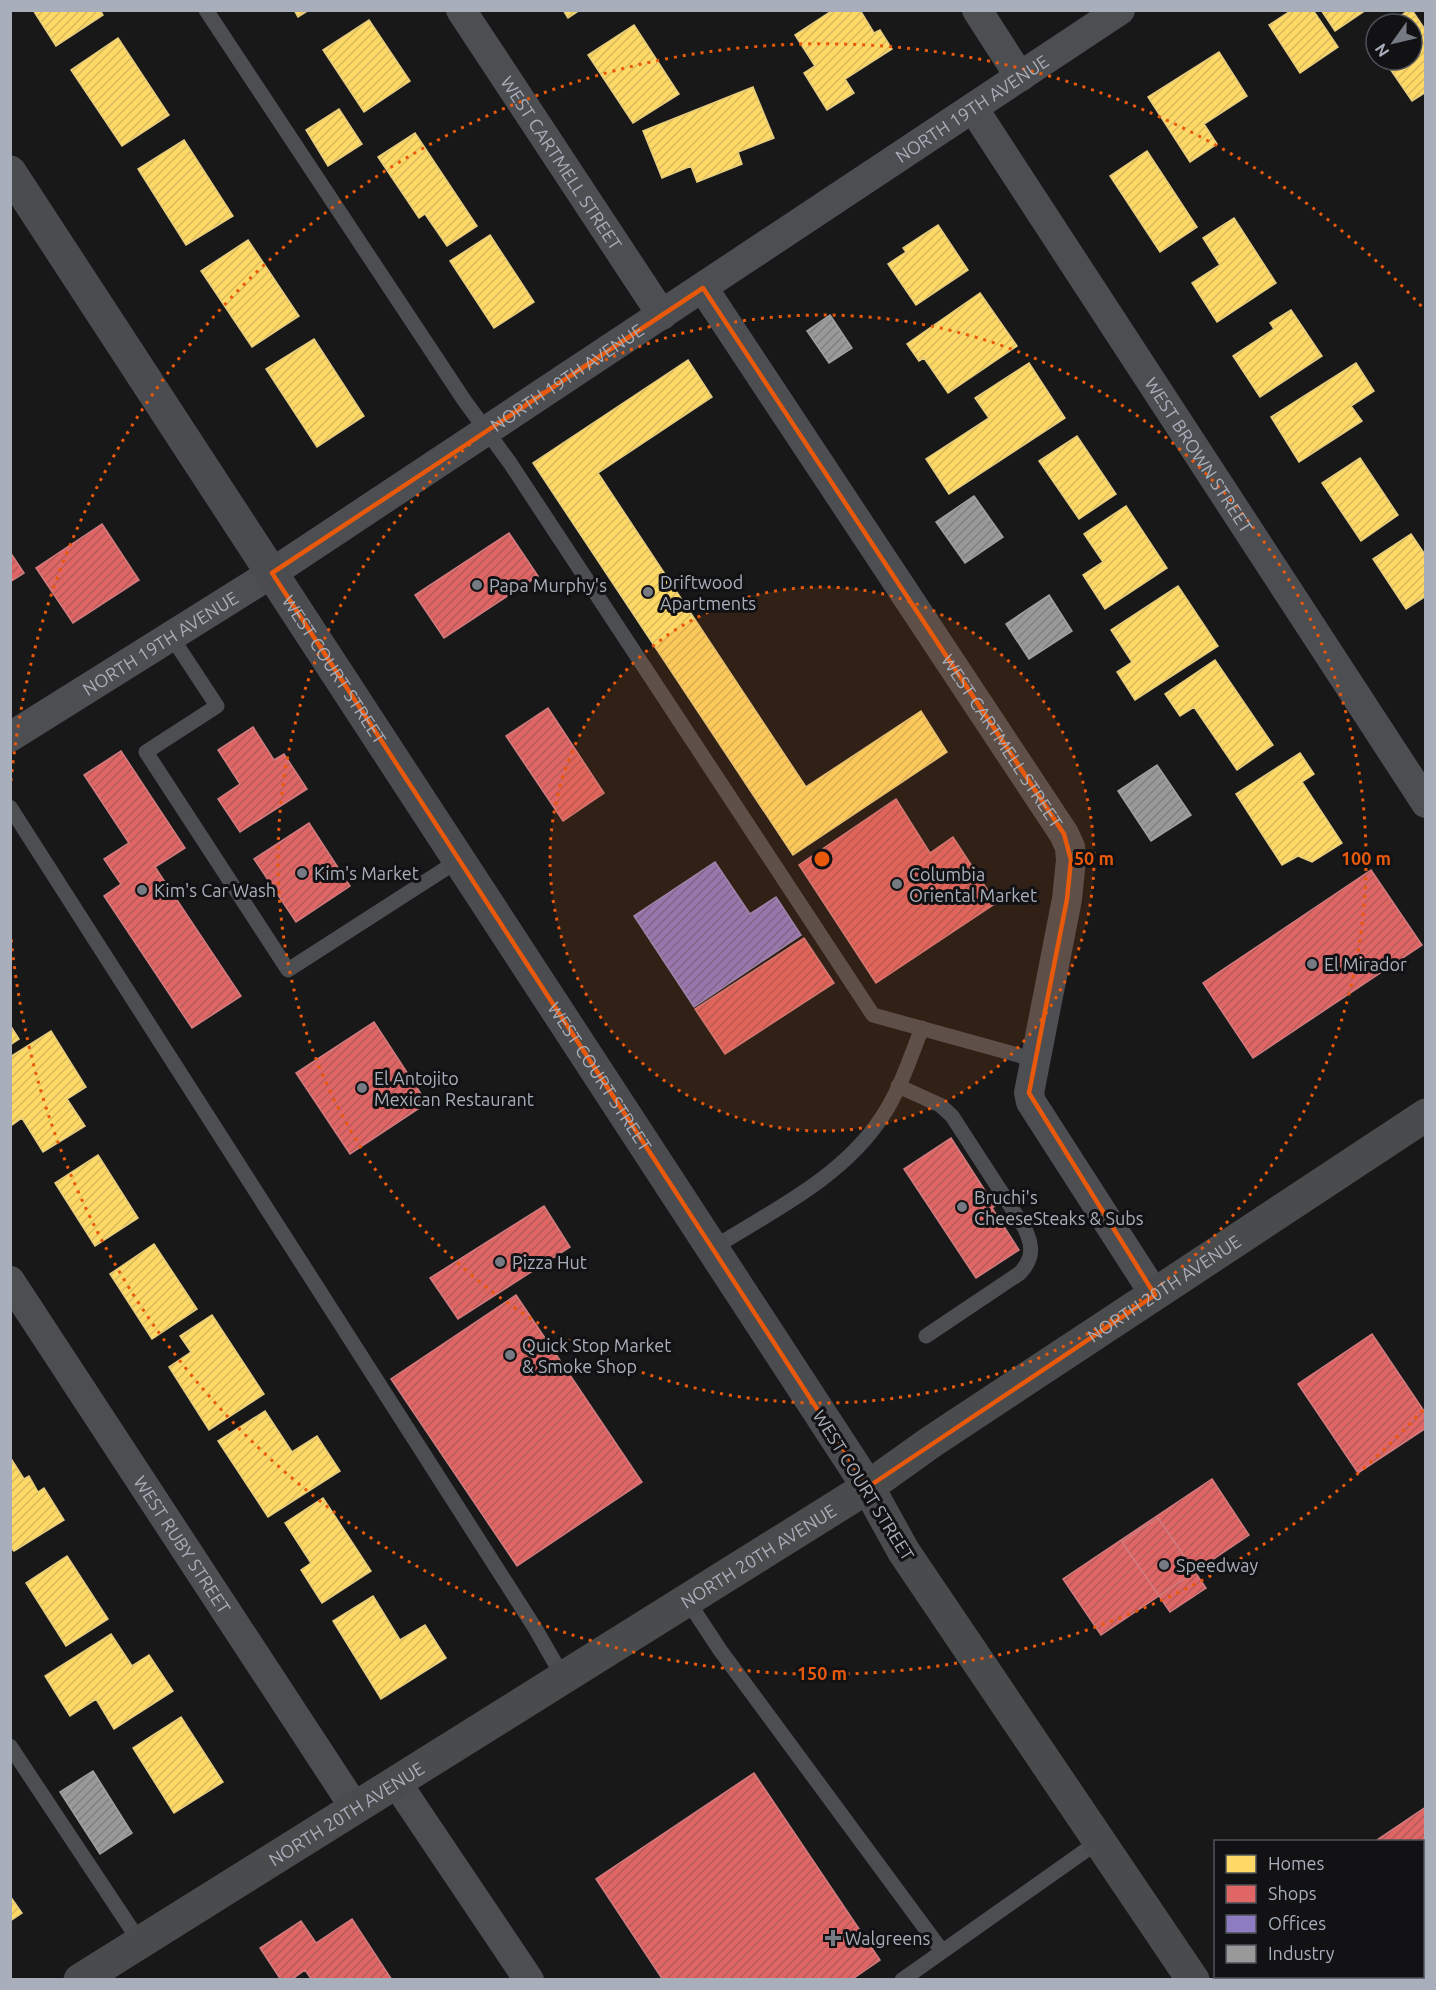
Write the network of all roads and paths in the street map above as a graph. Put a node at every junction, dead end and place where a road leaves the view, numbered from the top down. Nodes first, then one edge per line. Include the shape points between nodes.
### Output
1 (206, 10) edge
2 (461, 10) edge
3 (977, 10) edge
4 (1120, 10) edge
5 (1020, 76) junction
6 (973, 108) junction
7 (10, 172) edge
8 (703, 288) junction
9 (662, 315) junction
10 (486, 431) junction
11 (272, 573) junction
12 (171, 636) junction
13 (10, 737) edge
14 (1425, 803) edge
15 (10, 807) edge
16 (459, 860) junction
17 (922, 1028) junction
18 (1036, 1060) junction
19 (898, 1086) junction
20 (1425, 1115) edge
21 (713, 1248) junction
22 (10, 1281) edge
23 (1155, 1295) junction
24 (926, 1336) dead end
25 (868, 1487) junction
26 (687, 1600) junction
27 (563, 1677) junction
28 (10, 1746) edge
29 (396, 1782) junction
30 (355, 1808) junction
31 (1099, 1842) junction
32 (140, 1942) junction
33 (942, 1951) junction
34 (80, 1980) edge
35 (529, 1980) edge
36 (902, 1980) edge
37 (1193, 1980) edge

1 - 10 lane
2 - 9 street, WEST CARTMELL STREET
3 - 5 street
4 - 5 street, NORTH 19TH AVENUE
5 - 6 street, NORTH 19TH AVENUE
6 - 8 street, NORTH 19TH AVENUE
6 - 14 street, WEST BROWN STREET
7 - 11 main road, WEST COURT STREET
8 - 9 street, NORTH 19TH AVENUE
8 - 18 street, WEST CARTMELL STREET via 1070,847 1067,899
9 - 10 street, NORTH 19TH AVENUE
10 - 11 street, NORTH 19TH AVENUE
10 - 17 lane via 873,1015
11 - 12 street, NORTH 19TH AVENUE
11 - 16 main road, WEST COURT STREET
12 - 13 street, NORTH 19TH AVENUE
12 - 16 lane via 217,706 146,752 288,970
15 - 27 lane
16 - 21 main road, WEST COURT STREET
17 - 18 lane
17 - 19 lane
18 - 23 street, WEST CARTMELL STREET via 1029,1093 1031,1102
19 - 21 lane via 883,1116 834,1169
19 - 24 lane via 940,1105 952,1116 1024,1227 1032,1252 1029,1264 1020,1274
20 - 23 main road, NORTH 20TH AVENUE
21 - 25 main road, WEST COURT STREET
22 - 30 street, WEST RUBY STREET
23 - 25 main road, NORTH 20TH AVENUE
25 - 26 main road, NORTH 20TH AVENUE
25 - 31 main road, WEST COURT STREET via 904,1552
26 - 27 main road, NORTH 20TH AVENUE
26 - 33 lane
27 - 29 main road, NORTH 20TH AVENUE
28 - 32 lane
29 - 30 main road, NORTH 20TH AVENUE
29 - 35 street
30 - 32 main road, NORTH 20TH AVENUE
31 - 33 lane
31 - 37 main road, WEST COURT STREET
32 - 34 main road, NORTH 20TH AVENUE
33 - 36 lane

